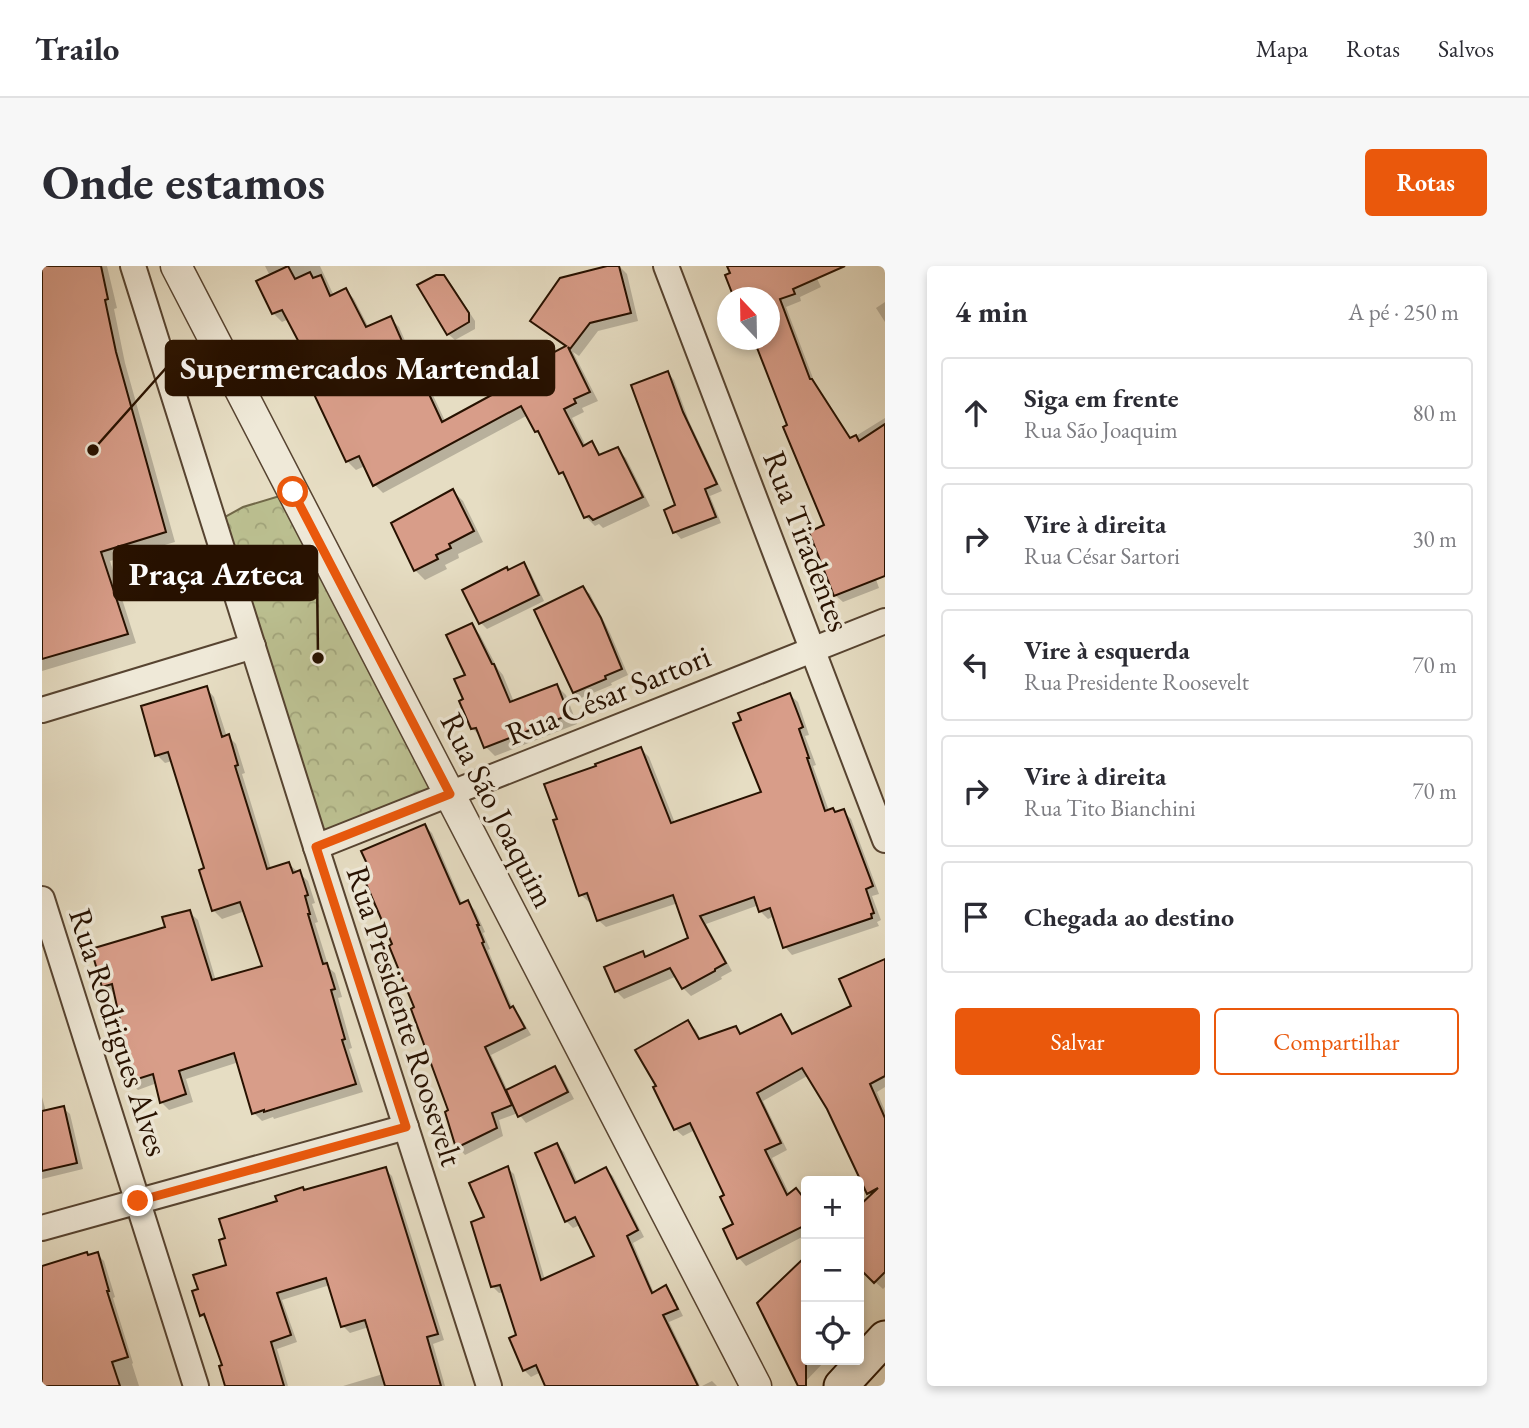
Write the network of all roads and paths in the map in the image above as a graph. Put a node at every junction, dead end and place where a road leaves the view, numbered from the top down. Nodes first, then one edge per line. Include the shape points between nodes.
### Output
1 (133, 266) edge
2 (176, 266) edge
3 (666, 266) edge
4 (885, 621) edge
5 (253, 646) junction
6 (813, 650) junction
7 (42, 710) edge
8 (450, 794) junction
9 (885, 840) edge
10 (316, 847) junction
11 (42, 899) edge
12 (406, 1127) junction
13 (138, 1201) junction
14 (42, 1228) edge
15 (885, 1338) edge
16 (196, 1386) edge
17 (489, 1386) edge
18 (756, 1386) edge
19 (841, 1386) edge

1 - 5 street, Rua Presidente Roosevelt
2 - 8 street, Rua São Joaquim
3 - 6 street, Rua Tiradentes
4 - 6 street, Rua César Sartori
5 - 7 street
5 - 10 street, Rua Presidente Roosevelt
6 - 8 street, Rua César Sartori
6 - 9 street, Rua Tiradentes
8 - 10 street, Rua César Sartori
8 - 18 street, Rua São Joaquim
10 - 12 street, Rua Presidente Roosevelt
11 - 13 street, Rua Rodrigues Alves
12 - 13 street
12 - 17 street, Rua Presidente Roosevelt
13 - 14 street
13 - 16 street, Rua Rodrigues Alves
15 - 19 main road

